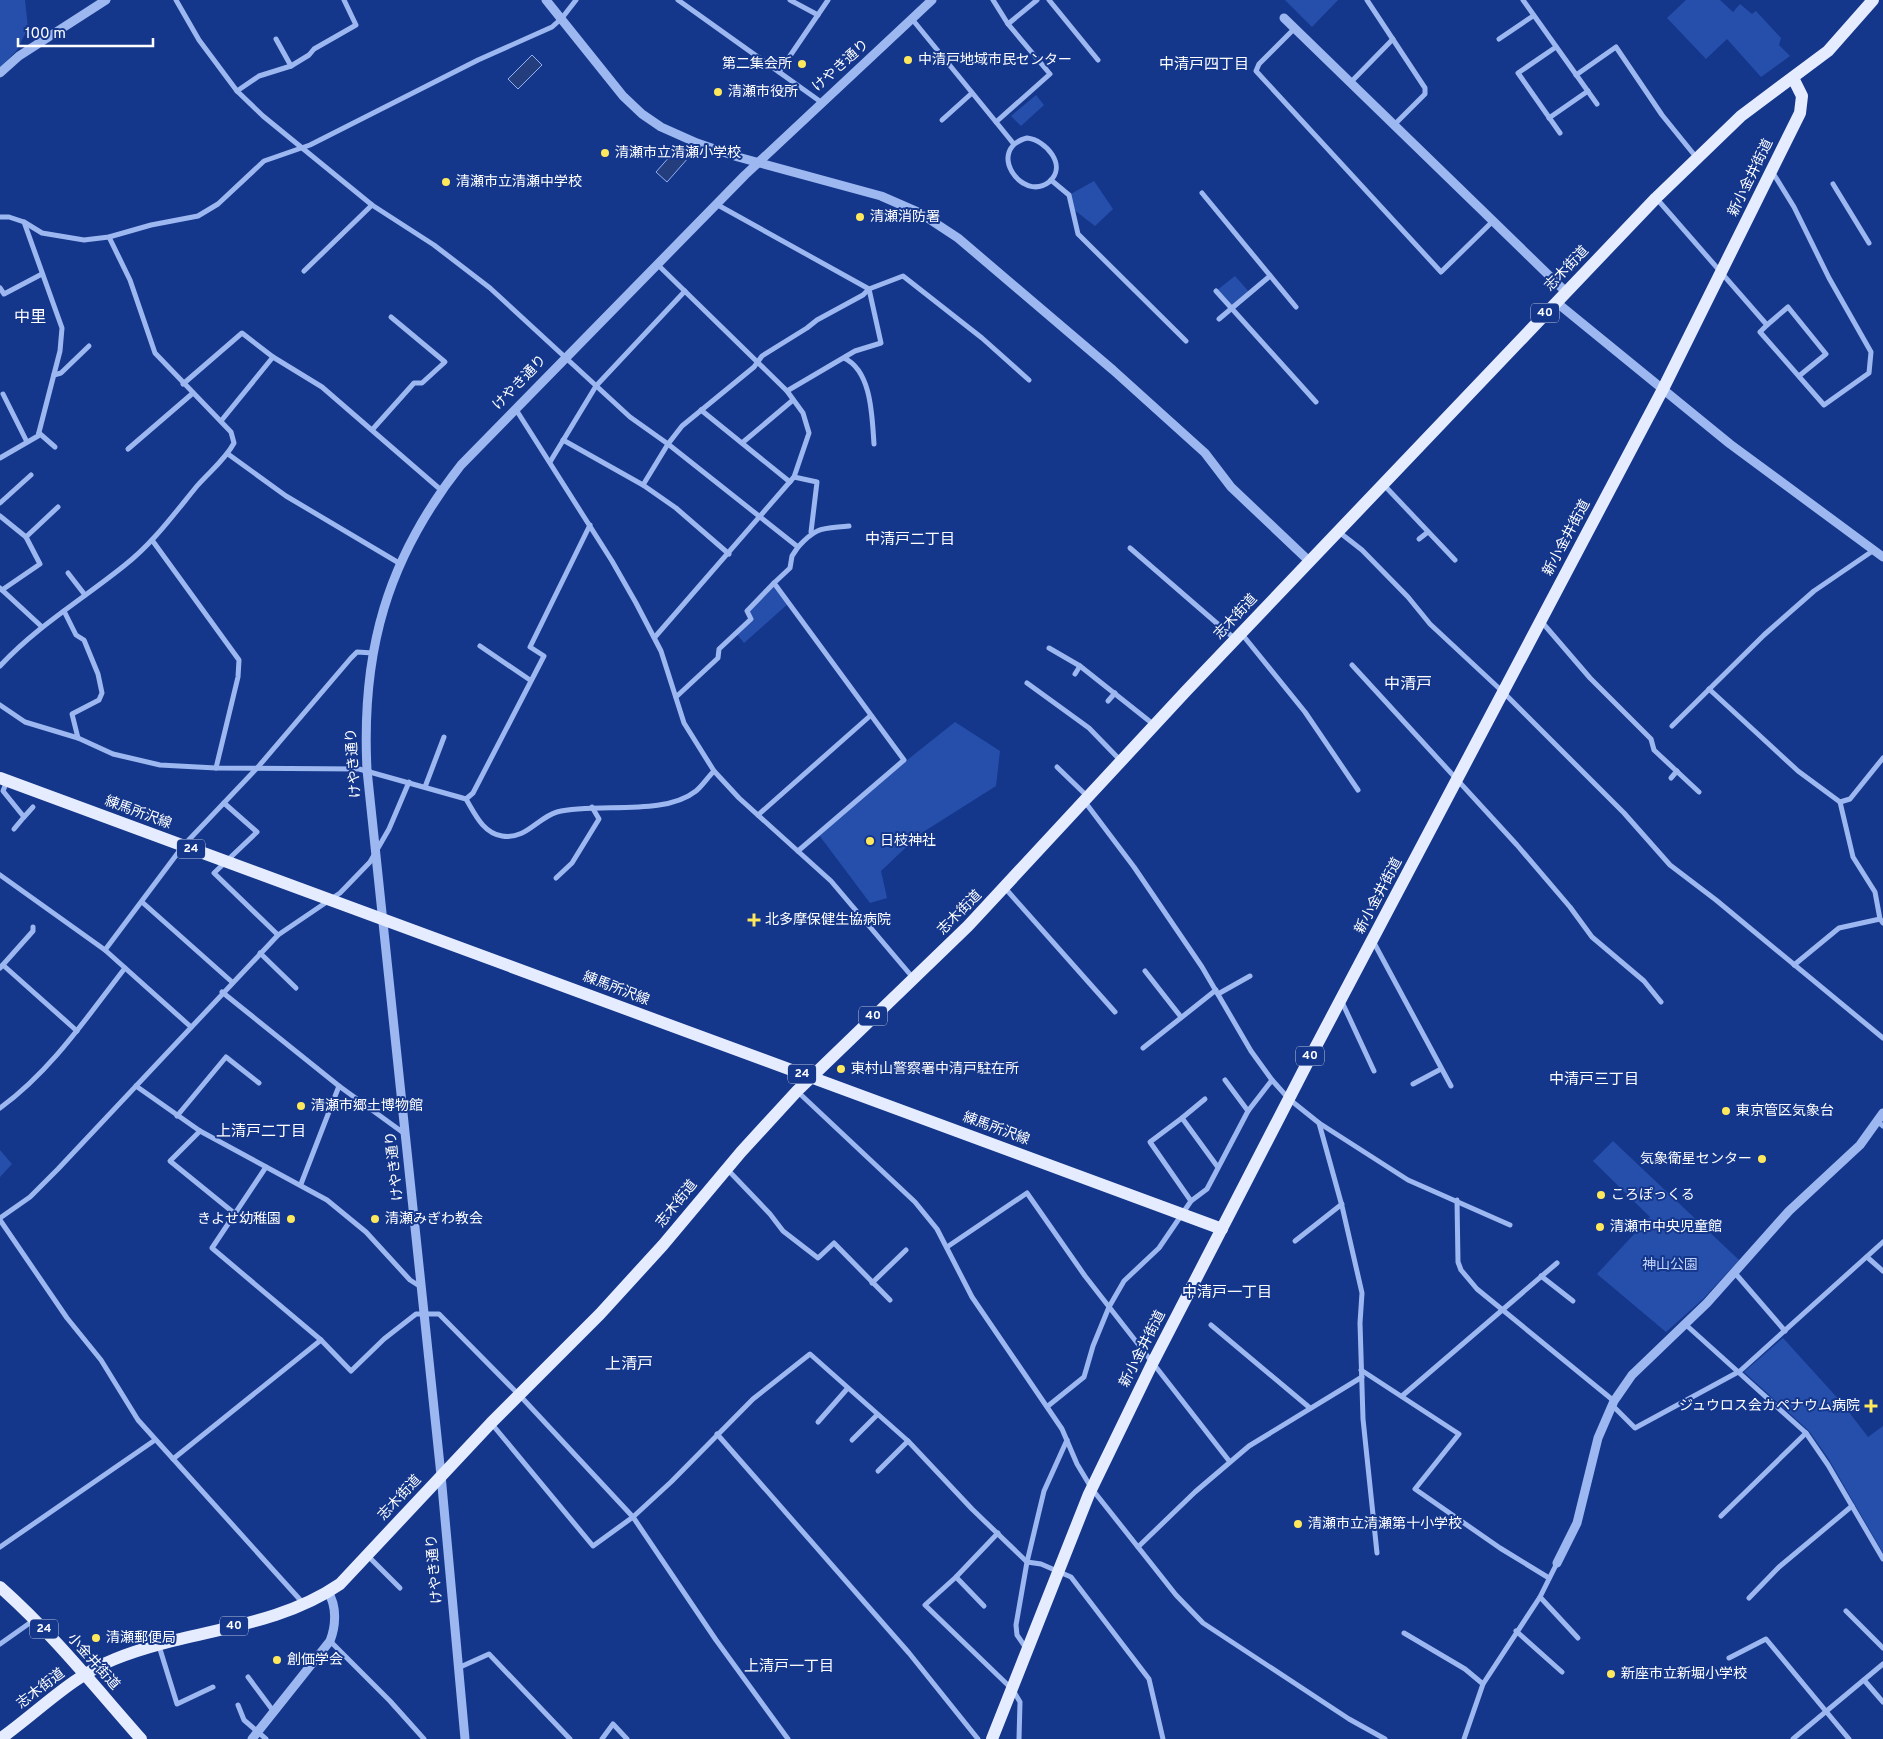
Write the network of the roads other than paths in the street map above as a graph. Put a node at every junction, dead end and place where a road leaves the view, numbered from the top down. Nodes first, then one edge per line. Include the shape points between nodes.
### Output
1 (106, 0) edge
2 (176, 0) edge
3 (344, 0) edge
4 (546, 0) edge
5 (576, 0) edge
6 (678, 0) edge
7 (790, 0) edge
8 (828, 0) edge
9 (932, 0) edge
10 (993, 0) edge
11 (1037, 0) edge
12 (1049, 0) edge
13 (1368, 0) edge
14 (1523, 0) edge
15 (1873, 0) edge
16 (818, 15) junction
17 (1533, 16) junction
18 (562, 18) junction
19 (1284, 18) dead end
20 (912, 19) junction
21 (1008, 24) junction
22 (1295, 28) junction
23 (276, 39) dead end
24 (1393, 39) junction
25 (1498, 39) dead end
26 (1556, 47) junction
27 (1098, 60) dead end
28 (291, 66) junction
29 (779, 72) junction
30 (0, 73) edge
31 (1576, 75) junction
32 (1793, 78) junction
33 (1351, 82) junction
34 (237, 91) junction
35 (1588, 91) junction
36 (972, 93) junction
37 (822, 102) junction
38 (1597, 104) dead end
39 (1550, 118) junction
40 (942, 120) dead end
41 (996, 122) junction
42 (1395, 124) junction
43 (1560, 133) dead end
44 (1013, 143) junction
45 (302, 149) junction
46 (1696, 158) junction
47 (759, 162) junction
48 (1771, 170) junction
49 (1051, 180) junction
50 (1833, 184) dead end
51 (1202, 193) dead end
52 (1656, 198) junction
53 (716, 204) junction
54 (372, 205) junction
55 (0, 217) edge
56 (1493, 221) junction
57 (24, 222) junction
58 (109, 237) junction
59 (1868, 242) dead end
60 (657, 264) junction
61 (304, 271) dead end
62 (1720, 273) junction
63 (42, 274) junction
64 (1270, 276) junction
65 (0, 288) edge
66 (869, 288) junction
67 (685, 291) junction
68 (1216, 291) dead end
69 (1566, 292) junction
70 (1556, 302) junction
71 (1296, 307) dead end
72 (1232, 309) junction
73 (391, 317) dead end
74 (1219, 319) dead end
75 (1767, 325) junction
76 (1186, 341) dead end
77 (89, 346) dead end
78 (273, 357) junction
79 (564, 358) junction
80 (844, 358) junction
81 (758, 362) junction
82 (54, 375) junction
83 (1799, 376) junction
84 (1029, 380) dead end
85 (183, 384) junction
86 (596, 386) junction
87 (1663, 389) junction
88 (787, 391) junction
89 (192, 393) junction
90 (2, 394) dead end
91 (793, 400) junction
92 (1316, 402) dead end
93 (515, 408) junction
94 (701, 410) junction
95 (221, 421) junction
96 (372, 430) junction
97 (39, 433) junction
98 (563, 440) junction
99 (27, 442) junction
100 (742, 443) junction
101 (668, 444) junction
102 (874, 444) dead end
103 (56, 447) dead end
104 (128, 449) dead end
105 (228, 454) junction
106 (0, 458) edge
107 (550, 462) junction
108 (31, 475) dead end
109 (792, 479) junction
110 (1383, 484) junction
111 (643, 485) junction
112 (441, 490) junction
113 (0, 503) edge
114 (58, 507) dead end
115 (0, 516) edge
116 (760, 518) junction
117 (590, 525) junction
118 (849, 526) dead end
119 (1338, 531) junction
120 (811, 532) junction
121 (1428, 532) junction
122 (26, 537) junction
123 (1419, 538) dead end
124 (152, 540) junction
125 (798, 547) junction
126 (1130, 548) dead end
127 (1874, 550) junction
128 (729, 554) junction
129 (1883, 557) edge
130 (1455, 560) dead end
131 (1309, 561) junction
132 (399, 563) junction
133 (68, 573) dead end
134 (774, 583) junction
135 (1, 589) edge
136 (85, 595) junction
137 (64, 611) junction
138 (1540, 621) junction
139 (41, 626) junction
140 (1238, 636) junction
141 (655, 637) junction
142 (480, 646) dead end
143 (1049, 648) dead end
144 (373, 653) junction
145 (1352, 665) dead end
146 (0, 666) edge
147 (1080, 666) junction
148 (1075, 674) dead end
149 (530, 680) junction
150 (1027, 684) dead end
151 (1709, 690) junction
152 (1503, 692) junction
153 (1114, 693) junction
154 (676, 697) junction
155 (1108, 701) dead end
156 (0, 705) edge
157 (870, 716) junction
158 (1154, 725) junction
159 (1672, 726) dead end
160 (444, 737) dead end
161 (78, 738) junction
162 (1883, 758) edge
163 (1121, 761) junction
164 (258, 767) junction
165 (1057, 767) dead end
166 (216, 768) junction
167 (367, 770) junction
168 (714, 771) junction
169 (1678, 772) junction
170 (1671, 778) dead end
171 (3, 779) edge
172 (1457, 780) junction
173 (410, 782) junction
174 (425, 787) junction
175 (1358, 790) dead end
176 (1700, 792) dead end
177 (466, 799) junction
178 (1087, 800) junction
179 (1840, 802) junction
180 (224, 803) junction
181 (34, 807) dead end
182 (592, 807) junction
183 (758, 815) junction
184 (24, 817) junction
185 (14, 829) dead end
186 (183, 846) junction
187 (798, 851) junction
188 (376, 852) junction
189 (226, 862) junction
190 (0, 875) edge
191 (556, 878) dead end
192 (1005, 888) junction
193 (329, 900) junction
194 (142, 902) junction
195 (383, 919) junction
196 (1882, 921) edge
197 (33, 927) dead end
198 (278, 935) junction
199 (1372, 940) junction
200 (105, 950) junction
201 (260, 953) junction
202 (1794, 965) junction
203 (2, 966) edge
204 (125, 968) junction
205 (1145, 970) dead end
206 (1250, 976) dead end
207 (914, 979) junction
208 (232, 982) junction
209 (296, 988) dead end
210 (222, 992) junction
211 (1217, 992) junction
212 (1341, 999) junction
213 (1662, 1002) dead end
214 (1115, 1012) dead end
215 (1182, 1017) junction
216 (191, 1027) junction
217 (76, 1031) junction
218 (1883, 1038) edge
219 (1143, 1048) dead end
220 (1442, 1069) junction
221 (1374, 1070) dead end
222 (811, 1078) junction
223 (1225, 1080) dead end
224 (1272, 1080) junction
225 (259, 1083) dead end
226 (1413, 1084) dead end
227 (136, 1086) junction
228 (339, 1086) junction
229 (1451, 1086) dead end
230 (797, 1092) junction
231 (1205, 1099) dead end
232 (1290, 1099) junction
233 (0, 1108) edge
234 (1248, 1111) junction
235 (178, 1116) junction
236 (1182, 1118) junction
237 (1881, 1120) edge
238 (1319, 1123) junction
239 (200, 1131) junction
240 (405, 1134) junction
241 (1217, 1166) junction
242 (266, 1167) junction
243 (727, 1168) junction
244 (301, 1184) junction
245 (1457, 1200) junction
246 (1191, 1201) junction
247 (1342, 1204) junction
248 (234, 1213) junction
249 (1182, 1214) junction
250 (0, 1219) edge
251 (1510, 1225) dead end
252 (1222, 1229) junction
253 (1294, 1241) dead end
254 (1883, 1242) edge
255 (947, 1247) junction
256 (906, 1250) dead end
257 (1867, 1257) junction
258 (1557, 1263) dead end
259 (1883, 1271) edge
260 (1735, 1273) junction
261 (1541, 1276) junction
262 (872, 1282) junction
263 (421, 1287) junction
264 (890, 1300) dead end
265 (1574, 1301) dead end
266 (1109, 1307) junction
267 (1502, 1309) junction
268 (423, 1312) junction
269 (1685, 1324) junction
270 (1211, 1325) dead end
271 (1785, 1331) junction
272 (321, 1340) junction
273 (1153, 1362) junction
274 (1361, 1370) junction
275 (1740, 1372) junction
276 (1362, 1377) junction
277 (847, 1389) junction
278 (518, 1396) junction
279 (1402, 1396) junction
280 (1613, 1403) junction
281 (1048, 1406) junction
282 (1310, 1408) junction
283 (877, 1415) junction
284 (818, 1422) dead end
285 (491, 1423) junction
286 (1806, 1433) junction
287 (717, 1434) junction
288 (154, 1440) junction
289 (852, 1440) dead end
290 (1067, 1440) junction
291 (908, 1441) junction
292 (173, 1459) junction
293 (1230, 1462) junction
294 (878, 1471) dead end
295 (441, 1475) junction
296 (1092, 1488) junction
297 (1852, 1506) junction
298 (1721, 1516) dead end
299 (633, 1517) junction
300 (998, 1533) junction
301 (1138, 1547) junction
302 (0, 1548) edge
303 (1377, 1553) dead end
304 (367, 1555) junction
305 (1883, 1560) edge
306 (1028, 1562) junction
307 (1558, 1563) joint
308 (1057, 1570) junction
309 (956, 1577) junction
310 (1549, 1578) junction
311 (0, 1587) edge
312 (400, 1588) dead end
313 (328, 1592) junction
314 (1540, 1597) junction
315 (1749, 1598) dead end
316 (305, 1605) junction
317 (984, 1606) dead end
318 (1846, 1611) dead end
319 (34, 1619) junction
320 (1516, 1630) junction
321 (1404, 1634) dead end
322 (1578, 1638) dead end
323 (330, 1641) junction
324 (0, 1644) edge
325 (159, 1646) junction
326 (1883, 1648) edge
327 (1027, 1649) junction
328 (1729, 1658) dead end
329 (1883, 1664) edge
330 (458, 1668) junction
331 (1562, 1672) dead end
332 (85, 1674) junction
333 (248, 1677) dead end
334 (1864, 1680) junction
335 (1483, 1684) junction
336 (213, 1687) dead end
337 (1012, 1690) junction
338 (1883, 1702) edge
339 (238, 1705) dead end
340 (274, 1712) junction
341 (1825, 1712) junction
342 (255, 1735) edge
343 (0, 1738) edge
344 (141, 1739) edge
345 (266, 1739) edge
346 (424, 1739) edge
347 (465, 1739) edge
348 (570, 1739) edge
349 (602, 1739) edge
350 (627, 1739) edge
351 (788, 1739) edge
352 (978, 1739) edge
353 (992, 1739) edge
354 (1019, 1739) edge
355 (1162, 1739) edge
356 (1385, 1739) edge
357 (1464, 1739) edge
358 (1793, 1739) edge
359 (1849, 1739) edge

1 - 30 street via 42,41
2 - 34 street
3 - 28 street via 356,25
4 - 18 street
5 - 18 street
6 - 29 street
7 - 16 street
8 - 16 street
9 - 20 street, けやき通り
10 - 21 street
11 - 21 street
12 - 27 street
13 - 24 street
14 - 17 street
15 - 32 main road, 志木街道 / 40 via 1840,40
16 - 29 street
17 - 25 street
17 - 26 street
18 - 45 street via 552,26
18 - 47 street via 623,96 649,120 697,143
19 - 22 street
20 - 36 street
20 - 37 street, けやき通り
21 - 41 street via 1050,74
22 - 33 street
22 - 56 street via 1256,71 1441,272
23 - 28 street
24 - 33 street
24 - 42 street via 1425,88 1425,94
26 - 31 street
26 - 39 street via 1518,73
28 - 34 street via 259,76
29 - 37 street
31 - 35 street
31 - 46 street via 1616,47
32 - 46 main road, 志木街道 / 40 via 1741,116
32 - 48 main road, 新小金井街道 / 40 via 1799,87 1802,105
33 - 42 street
34 - 45 street
35 - 38 street
35 - 39 street
36 - 40 street
36 - 41 street
37 - 47 street, けやき通り
39 - 43 street
41 - 44 street
42 - 56 street
44 - 49 street via 1027,138 1043,144 1056,163 1056,173
44 - 49 street via 1008,161 1012,173 1019,180 1028,186 1038,187
45 - 54 street
45 - 58 street via 264,161 218,204 198,216
46 - 52 main road, 志木街道 / 40
47 - 53 street, けやき通り
47 - 131 street via 881,196 920,213 958,238 1114,370 1205,453 1231,487
48 - 62 main road, 新小金井街道 / 40
48 - 83 street via 1871,352 1869,373 1824,405
49 - 76 street via 1069,195 1078,234
50 - 59 street
51 - 64 street
52 - 62 street
52 - 69 main road, 志木街道 / 40
53 - 60 street, けやき通り
53 - 66 street
54 - 61 street
54 - 79 street via 434,245 490,288
55 - 57 street
56 - 69 street
57 - 58 street via 42,233 84,240
57 - 63 street
58 - 85 street via 130,280 155,353
60 - 67 street
60 - 79 street, けやき通り
62 - 75 street
62 - 87 main road, 新小金井街道 / 40
63 - 65 street via 4,294
63 - 82 street via 62,328
64 - 71 street
64 - 72 street
66 - 80 street via 882,343
66 - 81 street via 863,295 762,356
66 - 84 street via 903,276
67 - 81 street
67 - 86 street
68 - 72 street
69 - 70 main road, 志木街道 / 40
70 - 87 street
70 - 110 main road, 志木街道 / 40
72 - 74 street
72 - 92 street
73 - 96 street via 445,362 422,382 414,383
75 - 83 street via 1760,332
75 - 83 street via 1788,307 1826,354
77 - 82 street via 61,373
78 - 85 street via 242,333
78 - 95 street
78 - 96 street via 322,388
79 - 86 street
79 - 93 street, けやき通り
80 - 88 street
80 - 102 street via 851,361 869,390
81 - 88 street
81 - 94 street
82 - 97 street
85 - 89 street
86 - 98 street
86 - 101 street via 630,417
87 - 127 street via 1730,444
87 - 138 main road, 新小金井街道 / 40
88 - 91 street
89 - 95 street
89 - 104 street
90 - 99 street
91 - 100 street
91 - 109 street via 803,413 809,433
93 - 107 street
93 - 112 street, けやき通り
94 - 100 street
94 - 101 street
95 - 105 street via 231,432 234,443
96 - 112 street
97 - 99 street
97 - 103 street
98 - 107 street
98 - 111 street
99 - 106 street
100 - 109 street
101 - 111 street
101 - 116 street
105 - 124 street
105 - 132 street via 286,496
107 - 117 street
108 - 113 street
109 - 116 street
109 - 120 street via 817,482
110 - 119 main road, 志木街道 / 40
110 - 121 street
111 - 128 street via 676,508
112 - 132 street, けやき通り
114 - 122 street
115 - 122 street
116 - 125 street
116 - 128 street
117 - 141 street
117 - 149 street via 530,647 544,656
118 - 120 street
119 - 131 main road, 志木街道 / 40
119 - 152 street via 1362,550 1430,624
120 - 125 street
121 - 123 street
121 - 130 street
122 - 135 street via 40,564
124 - 136 street via 126,565
124 - 166 street via 239,660 238,677
125 - 134 street via 790,568
126 - 140 street
127 - 129 street
127 - 151 street via 1814,591
128 - 141 street
131 - 140 main road, 志木街道 / 40
132 - 144 street, けやき通り
133 - 136 street
134 - 154 street via 747,611 751,619 719,649 718,658
134 - 157 street
135 - 139 street
136 - 137 street
137 - 139 street
137 - 161 street via 76,635 84,640 102,693 99,700 72,714
138 - 152 main road, 新小金井街道 / 40
138 - 169 street via 1590,678 1651,739 1654,750
139 - 146 street
140 - 158 main road, 志木街道 / 40
140 - 175 street via 1305,712
141 - 154 street
142 - 149 street
143 - 147 street
144 - 164 street via 357,652
144 - 167 street, けやき通り via 365,711
145 - 172 street
147 - 148 street
147 - 153 street
149 - 177 street via 473,793
150 - 163 street via 1089,728
151 - 159 street
151 - 179 street via 1798,771
152 - 172 main road, 新小金井街道 / 40
152 - 202 street via 1624,813 1670,865
153 - 155 street
153 - 158 street
154 - 168 street via 684,723
156 - 161 street via 25,722
157 - 183 street
157 - 187 street via 904,760
158 - 163 main road, 志木街道 / 40
160 - 174 street
161 - 166 street via 113,754 160,765
162 - 179 street via 1850,799
163 - 178 main road, 志木街道 / 40
164 - 166 street
164 - 167 street
164 - 180 street
165 - 178 street
167 - 173 street
167 - 188 street, けやき通り
168 - 182 street via 695,792 679,799 641,808
168 - 183 street
169 - 170 street
169 - 176 street
171 - 184 street via 3,791
171 - 186 main road, 練馬所沢線 / 24
172 - 199 main road, 新小金井街道 / 40
172 - 213 street via 1517,845 1592,937 1644,981
173 - 174 street
173 - 188 street
174 - 177 street
177 - 182 street via 483,827 501,836 529,830 553,814
178 - 192 main road, 志木街道 / 40
178 - 211 street
179 - 196 street via 1852,857 1875,892
180 - 186 street
180 - 189 street via 257,832
181 - 184 street
182 - 191 street via 599,819 572,863
183 - 187 street
184 - 185 street
186 - 189 main road, 練馬所沢線 / 24
186 - 194 street
187 - 207 street via 831,880
188 - 193 street via 340,893
188 - 195 street, けやき通り
189 - 193 main road, 練馬所沢線 / 24
189 - 198 street via 214,874
190 - 200 street
192 - 207 main road, 志木街道 / 40
192 - 214 street
193 - 195 main road, 練馬所沢線 / 24
193 - 198 street
194 - 200 street
194 - 208 street
195 - 222 main road, 練馬所沢線 / 24
195 - 240 street, けやき通り
196 - 202 street via 1839,928
197 - 203 street
198 - 201 street
199 - 212 main road, 新小金井街道 / 40
199 - 220 street
200 - 204 street
201 - 208 street
201 - 209 street
202 - 218 street
203 - 217 street
204 - 216 street
204 - 217 street
205 - 215 street
206 - 211 street
207 - 222 main road, 志木街道 / 40
208 - 210 street
210 - 216 street
210 - 228 street
211 - 215 street
211 - 224 street
212 - 221 street
212 - 232 main road, 新小金井街道 / 40
215 - 219 street
216 - 227 street
217 - 233 street via 39,1074
220 - 226 street
220 - 229 street
222 - 230 main road, 志木街道 / 40
222 - 249 main road, 練馬所沢線 / 24
223 - 234 street
224 - 232 street
224 - 234 street
225 - 235 street via 226,1057
227 - 235 street
227 - 250 street via 30,1197
228 - 240 street
228 - 244 street
230 - 243 main road, 志木街道 / 40
230 - 255 street via 915,1202
231 - 236 street
232 - 238 street
232 - 252 main road, 新小金井街道 / 40
234 - 241 street
235 - 239 street
236 - 241 street
236 - 246 street via 1150,1142
237 - 260 street via 1860,1145 1789,1211
238 - 245 street via 1408,1180
238 - 247 street
239 - 242 street
239 - 248 street via 170,1161
240 - 263 street, けやき通り
241 - 246 street via 1207,1189
242 - 244 street
242 - 248 street
243 - 262 street via 783,1231 818,1258 834,1243
243 - 278 main road, 志木街道 / 40 via 633,1278
244 - 263 street via 327,1200 366,1232 410,1280
245 - 251 street
245 - 267 street via 1458,1262 1461,1270 1477,1289
246 - 249 street
247 - 253 street
247 - 274 street via 1362,1293
248 - 272 street via 212,1248
249 - 252 main road, 練馬所沢線 / 24
249 - 266 street via 1159,1248 1124,1281
250 - 288 street
252 - 273 main road, 新小金井街道 / 40
254 - 257 street
255 - 266 street via 1027,1193
255 - 281 street via 972,1296
256 - 262 street
257 - 259 street
257 - 271 street
258 - 261 street
260 - 269 street
260 - 271 street
261 - 265 street
261 - 267 street
262 - 264 street
263 - 268 street, けやき通り
266 - 273 street
266 - 281 street via 1084,1377
267 - 279 street
267 - 280 street
268 - 272 street via 409,1318 351,1371
268 - 278 street via 439,1314
268 - 295 street, けやき通り
269 - 275 street
269 - 280 street via 1632,1375
270 - 282 street
271 - 275 street
272 - 292 street
273 - 293 street
273 - 296 main road, 新小金井街道 / 40
274 - 276 street
274 - 279 street
275 - 280 street via 1635,1428
275 - 286 street
276 - 282 street
276 - 303 street via 1363,1419
277 - 283 street
277 - 284 street
277 - 287 street via 810,1354 753,1399
278 - 285 main road, 志木街道 / 40
278 - 299 street
279 - 310 street via 1459,1434 1415,1488
280 - 307 street via 1598,1438 1578,1523
281 - 290 street
282 - 293 street via 1249,1446
283 - 289 street
283 - 291 street
285 - 295 main road, 志木街道 / 40
285 - 299 street via 593,1546
286 - 297 street
286 - 298 street
287 - 299 street
287 - 352 street via 909,1653
288 - 292 street
288 - 302 street
290 - 296 street
290 - 306 street via 1044,1490
291 - 294 street
291 - 300 street
292 - 316 street
293 - 301 street
295 - 304 main road, 志木街道 / 40
295 - 330 street, けやき通り
296 - 301 street
296 - 308 main road, 新小金井街道 / 40
297 - 305 street
297 - 315 street via 1779,1567
299 - 351 street
300 - 306 street
300 - 309 street
301 - 356 street via 1203,1623
304 - 312 street
304 - 313 main road, 志木街道 / 40
306 - 308 street
306 - 327 street via 1016,1625 1017,1635
307 - 310 street
308 - 327 main road, 新小金井街道 / 40
308 - 355 street via 1071,1577 1150,1679
309 - 317 street
309 - 337 street via 925,1605
310 - 314 street
311 - 319 main road, 小金井街道 / 24
313 - 316 main road, 志木街道 / 40
313 - 323 street via 334,1605
314 - 320 street
314 - 322 street
316 - 325 main road, 志木街道 / 40
318 - 326 street
319 - 324 street
319 - 332 main road, 小金井街道 / 24
320 - 331 street
320 - 335 street
321 - 335 street via 1465,1669
323 - 340 street
323 - 346 street
325 - 332 main road, 志木街道 / 40 via 114,1659
325 - 336 street via 177,1704
327 - 337 main road, 新小金井街道 / 40
328 - 341 street via 1766,1639
329 - 334 street
330 - 347 street, けやき通り
330 - 348 street via 489,1654
332 - 343 main road, 志木街道 / 40
332 - 344 main road, 小金井街道 / 24
333 - 340 street
334 - 338 street
334 - 341 street
335 - 357 street
337 - 353 main road, 新小金井街道 / 40
337 - 354 street via 1020,1702
339 - 342 street
340 - 342 street
341 - 358 street
341 - 359 street
342 - 345 street
349 - 350 street via 613,1724

